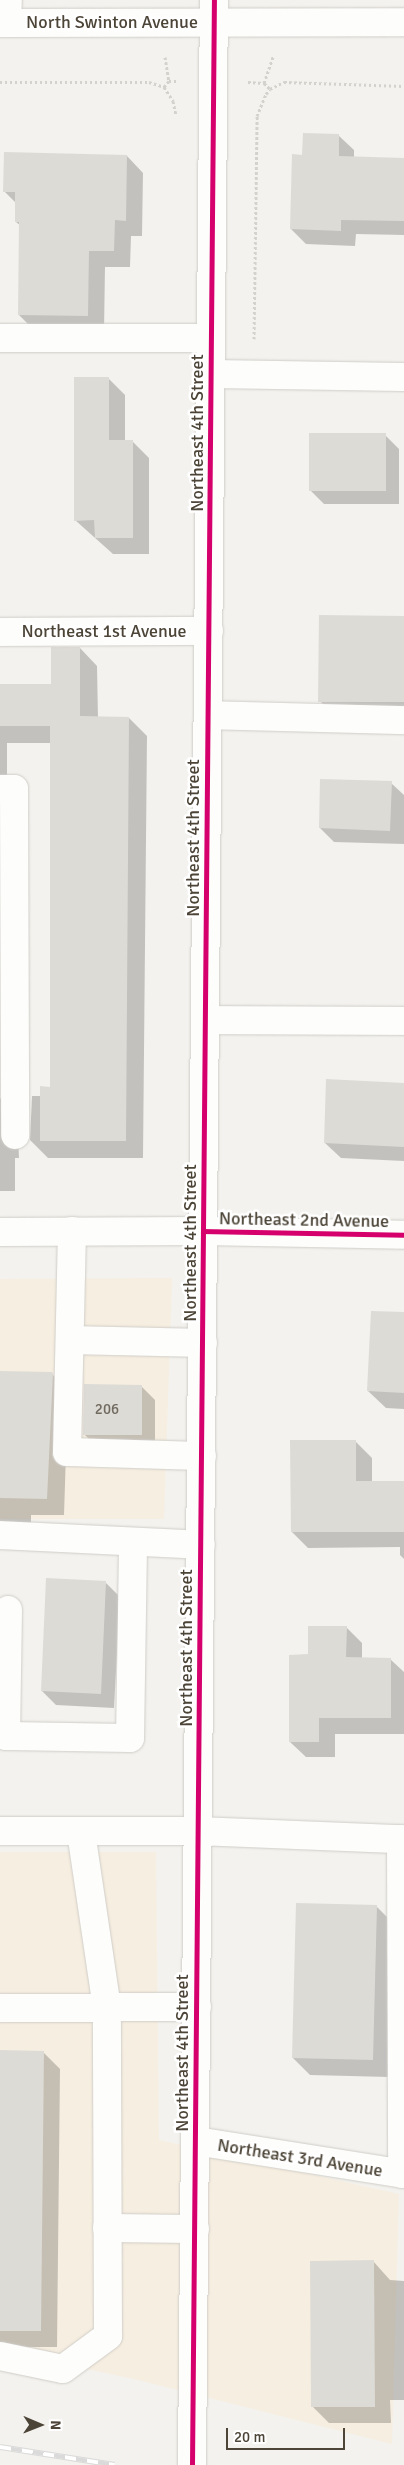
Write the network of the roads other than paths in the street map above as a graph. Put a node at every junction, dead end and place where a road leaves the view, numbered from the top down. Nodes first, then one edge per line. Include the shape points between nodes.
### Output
1 (214, 11) edge
2 (5, 16) edge
3 (404, 22) edge
4 (0, 338) edge
5 (211, 338) junction
6 (211, 374) junction
7 (404, 377) edge
8 (209, 631) junction
9 (0, 632) edge
10 (208, 714) junction
11 (404, 720) edge
12 (7, 789) edge
13 (205, 1020) junction
14 (404, 1021) edge
15 (7, 1067) edge
16 (15, 1135) dead end
17 (204, 1231) junction
18 (0, 1232) edge
19 (72, 1232) junction
20 (404, 1235) edge
21 (70, 1340) junction
22 (203, 1343) junction
23 (202, 1456) junction
24 (0, 1535) edge
25 (133, 1542) junction
26 (201, 1546) junction
27 (8, 1610) dead end
28 (0, 1831) edge
29 (81, 1831) junction
30 (198, 1831) junction
31 (196, 2007) junction
32 (0, 2008) edge
33 (107, 2008) junction
34 (196, 2141) junction
35 (403, 2174) edge
36 (107, 2228) junction
37 (195, 2230) junction
38 (0, 2356) edge
39 (192, 2465) edge

1 - 2 street, North Swinton Avenue
1 - 3 street, North Swinton Avenue
1 - 5 street, Northeast 4th Street
4 - 5 street
5 - 6 street, Northeast 4th Street
6 - 7 street
6 - 8 street, Northeast 4th Street
8 - 9 street, Northeast 1st Avenue
8 - 10 street, Northeast 4th Street
10 - 11 street
10 - 13 street, Northeast 4th Street
12 - 15 street
13 - 14 street
13 - 17 street, Northeast 4th Street
15 - 16 street
17 - 19 street, Northeast 2nd Avenue
17 - 20 street, Northeast 2nd Avenue
17 - 22 street, Northeast 4th Street
18 - 19 street, Northeast 2nd Avenue
19 - 21 street
21 - 22 street
21 - 23 street via 67,1452
22 - 23 street, Northeast 4th Street
23 - 26 street, Northeast 4th Street
24 - 25 street
25 - 26 street
25 - 27 street via 130,1738 6,1736
26 - 30 street, Northeast 4th Street
28 - 29 street
29 - 30 street
29 - 33 street
30 - 31 street, Northeast 4th Street
30 - 35 street via 401,1839
31 - 33 street
31 - 34 street, Northeast 4th Street
32 - 33 street
33 - 36 street
34 - 35 street, Northeast 3rd Avenue
34 - 37 street, Northeast 4th Street
36 - 37 street
36 - 38 street via 108,2336 63,2369
37 - 39 street, Northeast 4th Street

